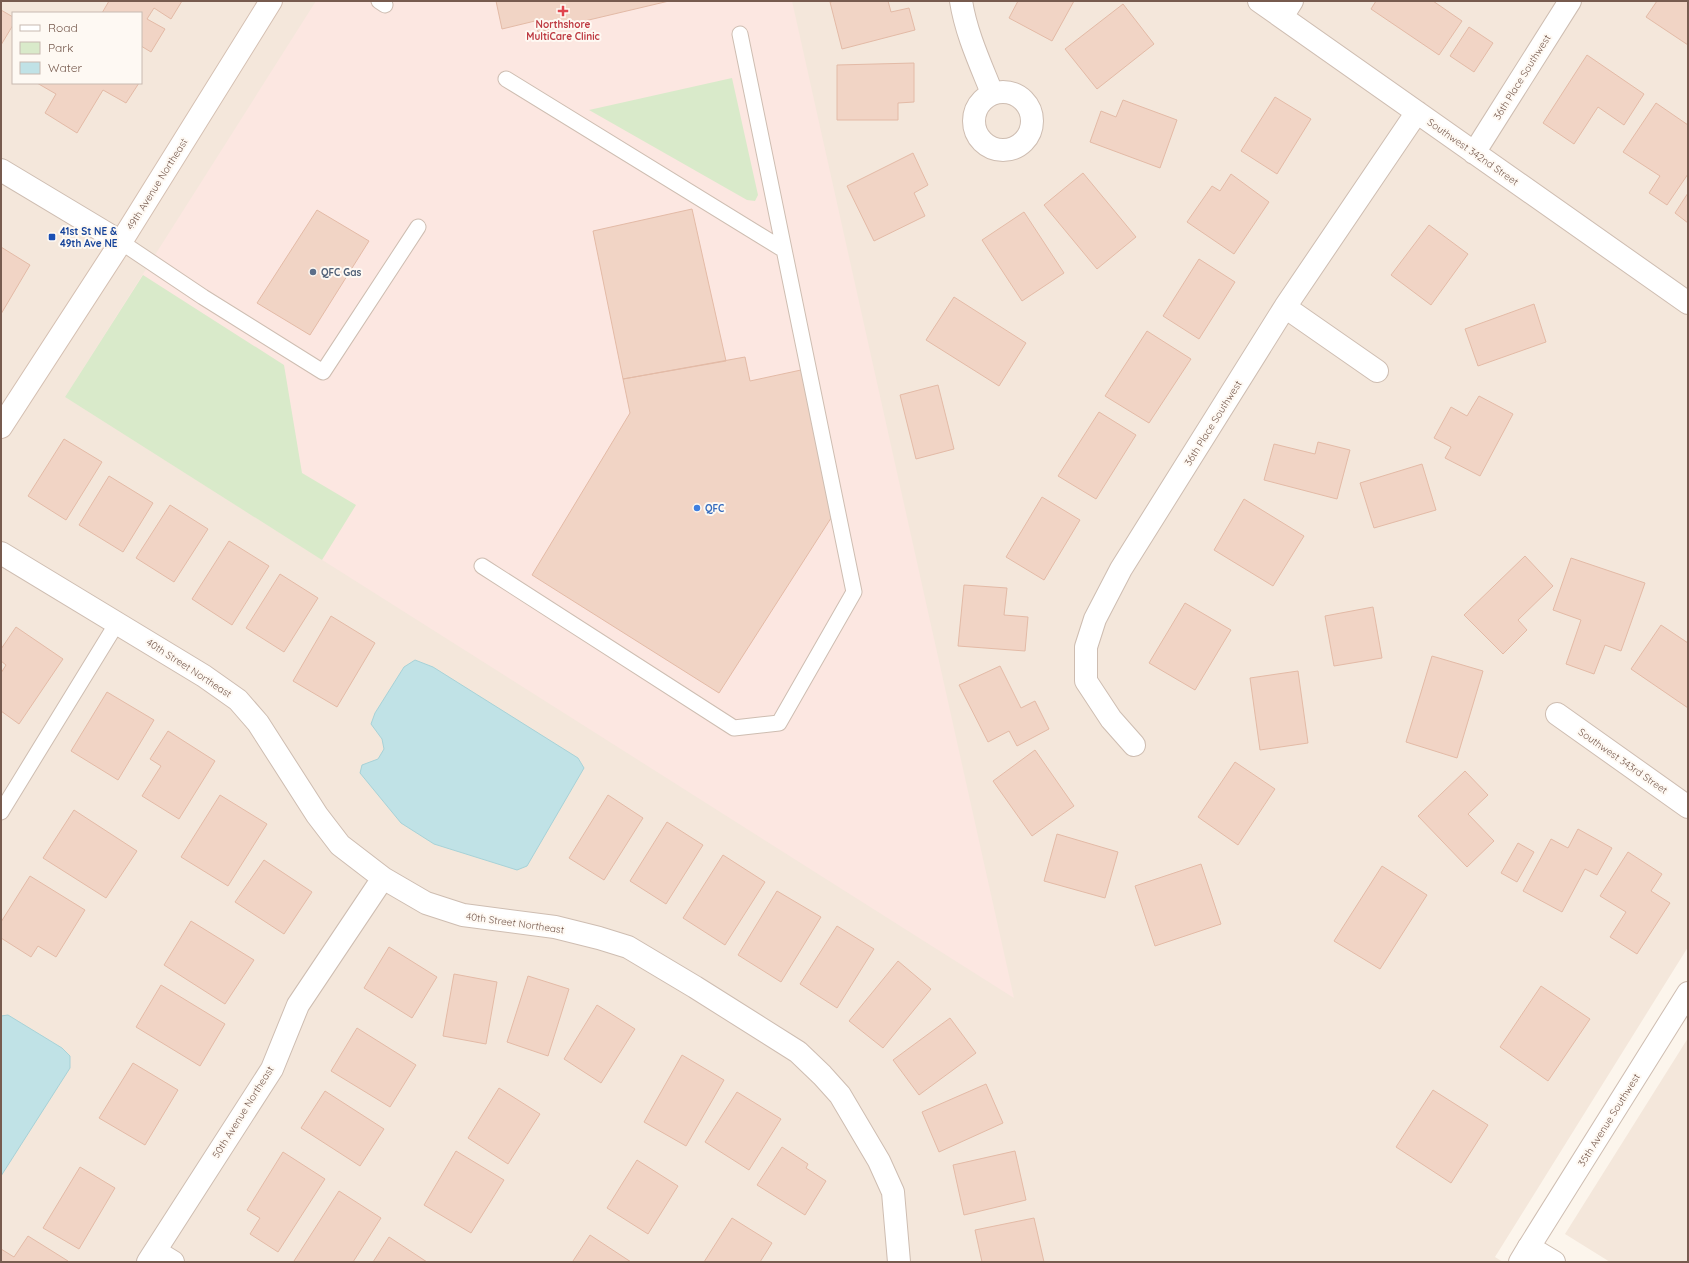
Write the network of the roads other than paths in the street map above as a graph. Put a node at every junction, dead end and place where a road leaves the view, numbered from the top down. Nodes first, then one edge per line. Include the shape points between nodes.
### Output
1 (271, 1) edge
2 (961, 1) edge
3 (1259, 1) edge
4 (1570, 1) edge
5 (1287, 9) edge
6 (740, 34) dead end
7 (506, 79) dead end
8 (992, 93) dead end
9 (1417, 112) junction
10 (1474, 153) junction
11 (1, 170) edge
12 (418, 227) dead end
13 (121, 242) junction
14 (784, 250) junction
15 (1688, 303) edge
16 (1285, 307) junction
17 (1377, 371) dead end
18 (1, 427) edge
19 (1, 553) edge
20 (482, 566) dead end
21 (117, 623) junction
22 (1557, 714) dead end
23 (1134, 745) dead end
24 (1688, 807) edge
25 (1, 812) edge
26 (383, 878) junction
27 (1688, 993) edge
28 (1525, 1254) edge
29 (159, 1258) edge
30 (899, 1262) edge
31 (1554, 1262) edge

1 - 13 street, 49th Avenue Northeast
2 - 8 street via 963,16
3 - 5 street, Southwest 342nd Street
4 - 10 street, 36th Place Southwest
5 - 9 street, Southwest 342nd Street
6 - 14 lane
7 - 14 lane
9 - 10 street, Southwest 342nd Street
9 - 16 street, 36th Place Southwest
10 - 15 street, Southwest 342nd Street
11 - 13 street
12 - 13 lane via 323,372
13 - 18 street, 49th Avenue Northeast
14 - 20 lane via 854,592 779,723 734,728
16 - 17 street
16 - 23 street, 36th Place Southwest via 1121,569 1094,619 1086,647 1086,682 1111,719
19 - 21 street, 40th Street Northeast
21 - 25 lane
21 - 26 street, 40th Street Northeast via 238,700 258,723 317,815 340,845
22 - 24 street, Southwest 343rd Street
26 - 29 street, 50th Avenue Northeast via 298,1005 272,1069
26 - 30 street, 40th Street Northeast via 426,902 463,915 555,927 628,947 798,1052 840,1095 879,1161 893,1192
27 - 28 street, 35th Avenue Southwest
28 - 31 street

